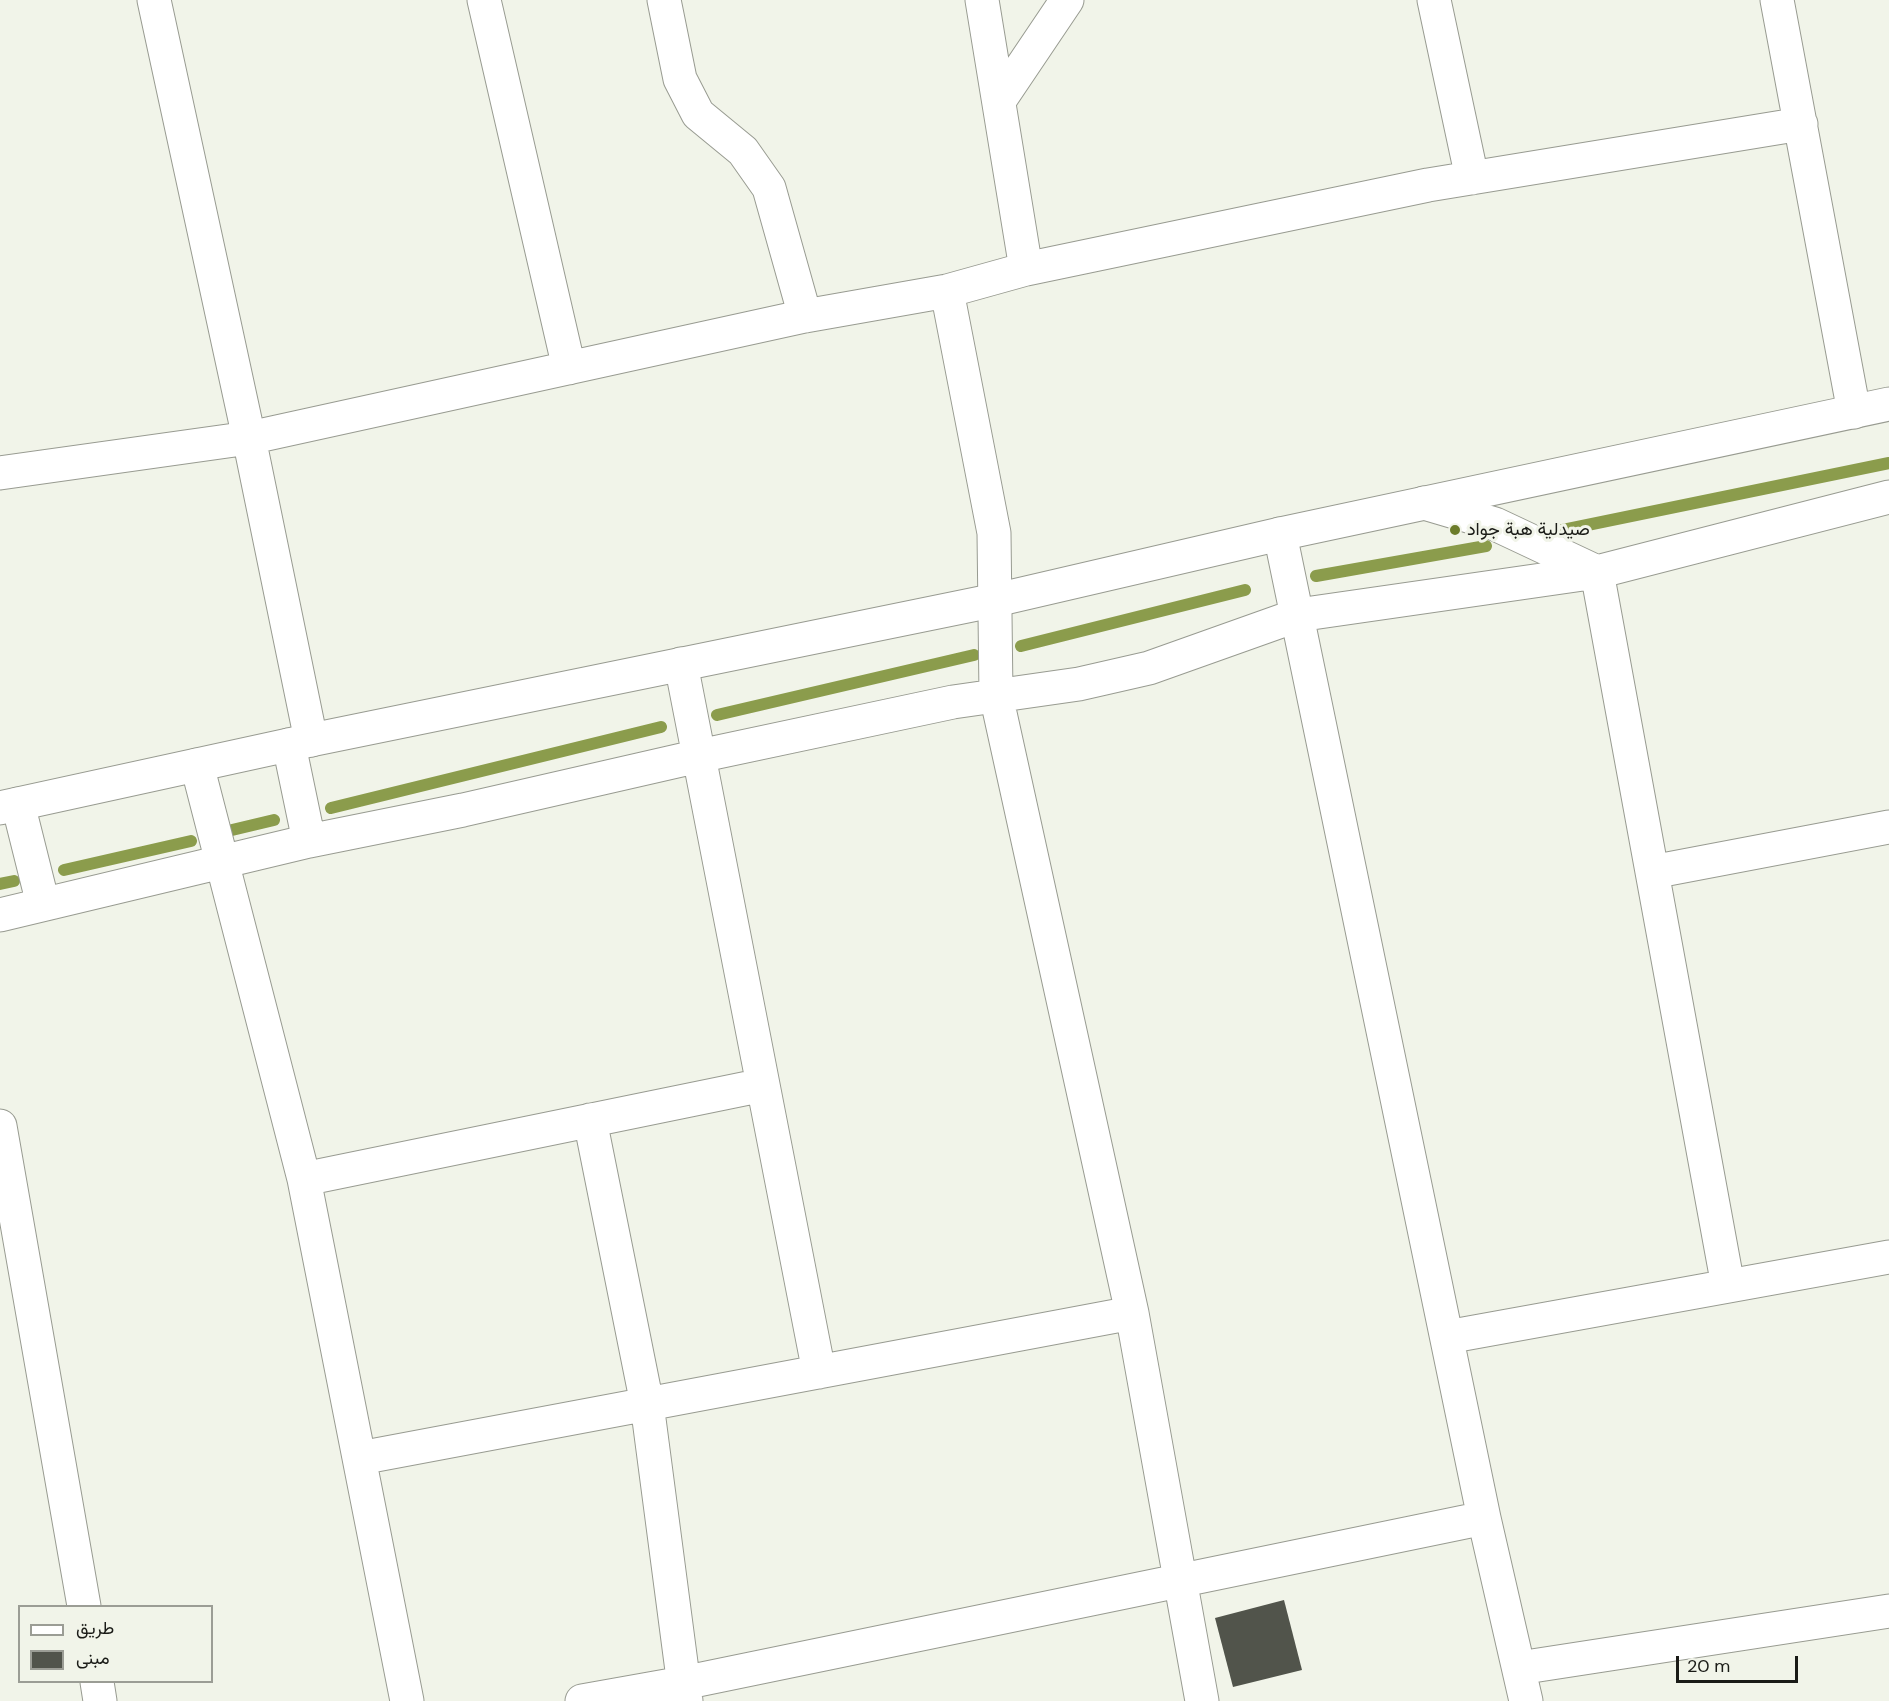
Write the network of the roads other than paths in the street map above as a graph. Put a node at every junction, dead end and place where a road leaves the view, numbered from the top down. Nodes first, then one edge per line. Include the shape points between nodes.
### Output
1 (153, 0) edge
2 (484, 0) edge
3 (664, 0) edge
4 (982, 0) edge
5 (1067, 0) edge
6 (1434, 0) edge
7 (1777, 0) edge
8 (999, 102) junction
9 (1801, 124) junction
10 (1472, 178) junction
11 (1026, 269) junction
12 (947, 291) junction
13 (806, 316) junction
14 (569, 368) junction
15 (1889, 404) edge
16 (1854, 411) junction
17 (249, 438) junction
18 (0, 473) edge
19 (1889, 497) edge
20 (1424, 503) junction
21 (1280, 534) junction
22 (1597, 572) junction
23 (996, 600) junction
24 (1298, 615) junction
25 (681, 664) junction
26 (996, 695) junction
27 (300, 743) junction
28 (699, 756) junction
29 (197, 765) junction
30 (9, 806) edge
31 (1889, 827) edge
32 (309, 841) junction
33 (221, 862) junction
34 (1652, 872) junction
35 (43, 904) junction
36 (0, 915) edge
37 (763, 1085) junction
38 (590, 1120) junction
39 (0, 1126) edge
40 (304, 1179) junction
41 (1889, 1257) edge
42 (1728, 1286) junction
43 (1132, 1313) junction
44 (1447, 1337) junction
45 (819, 1372) junction
46 (647, 1404) junction
47 (360, 1458) junction
48 (1484, 1518) junction
49 (1180, 1582) junction
50 (84, 1605) edge
51 (1889, 1611) edge
52 (1519, 1668) junction
53 (97, 1683) edge
54 (684, 1692) edge
55 (100, 1701) edge
56 (407, 1701) edge
57 (582, 1701) edge
58 (1202, 1701) edge
59 (1526, 1701) edge

1 - 17 street
2 - 14 street
3 - 13 street via 680,79 698,114 743,151 769,188
4 - 8 street
5 - 8 street
6 - 10 street
7 - 9 street
8 - 11 street
9 - 10 street
9 - 16 street
10 - 11 street
11 - 12 street
12 - 13 street
12 - 23 street via 994,533
13 - 14 street
14 - 17 street
15 - 16 street
16 - 20 street
17 - 18 street
17 - 27 street
19 - 22 street
20 - 21 street
20 - 22 street via 1495,524
21 - 23 street
21 - 24 street
22 - 24 street
22 - 34 street
23 - 25 street
23 - 26 street
24 - 26 street via 1149,668 1079,684
24 - 44 street
25 - 27 street
25 - 28 street
26 - 28 street
26 - 43 street
27 - 29 street
27 - 32 street
28 - 32 street
28 - 37 street
29 - 30 street
29 - 33 street
30 - 35 street
31 - 34 street
32 - 33 street
33 - 35 street
33 - 40 street
34 - 42 street
35 - 36 street
37 - 38 street
37 - 45 street
38 - 40 street
38 - 46 street
39 - 50 street
40 - 47 street
41 - 42 street
42 - 44 street
43 - 45 street
43 - 49 street
44 - 48 street
45 - 46 street
46 - 47 street
46 - 54 street
47 - 56 street
48 - 49 street
48 - 52 street
49 - 54 street
49 - 58 street
51 - 52 street
52 - 59 street
53 - 55 street
54 - 57 street

